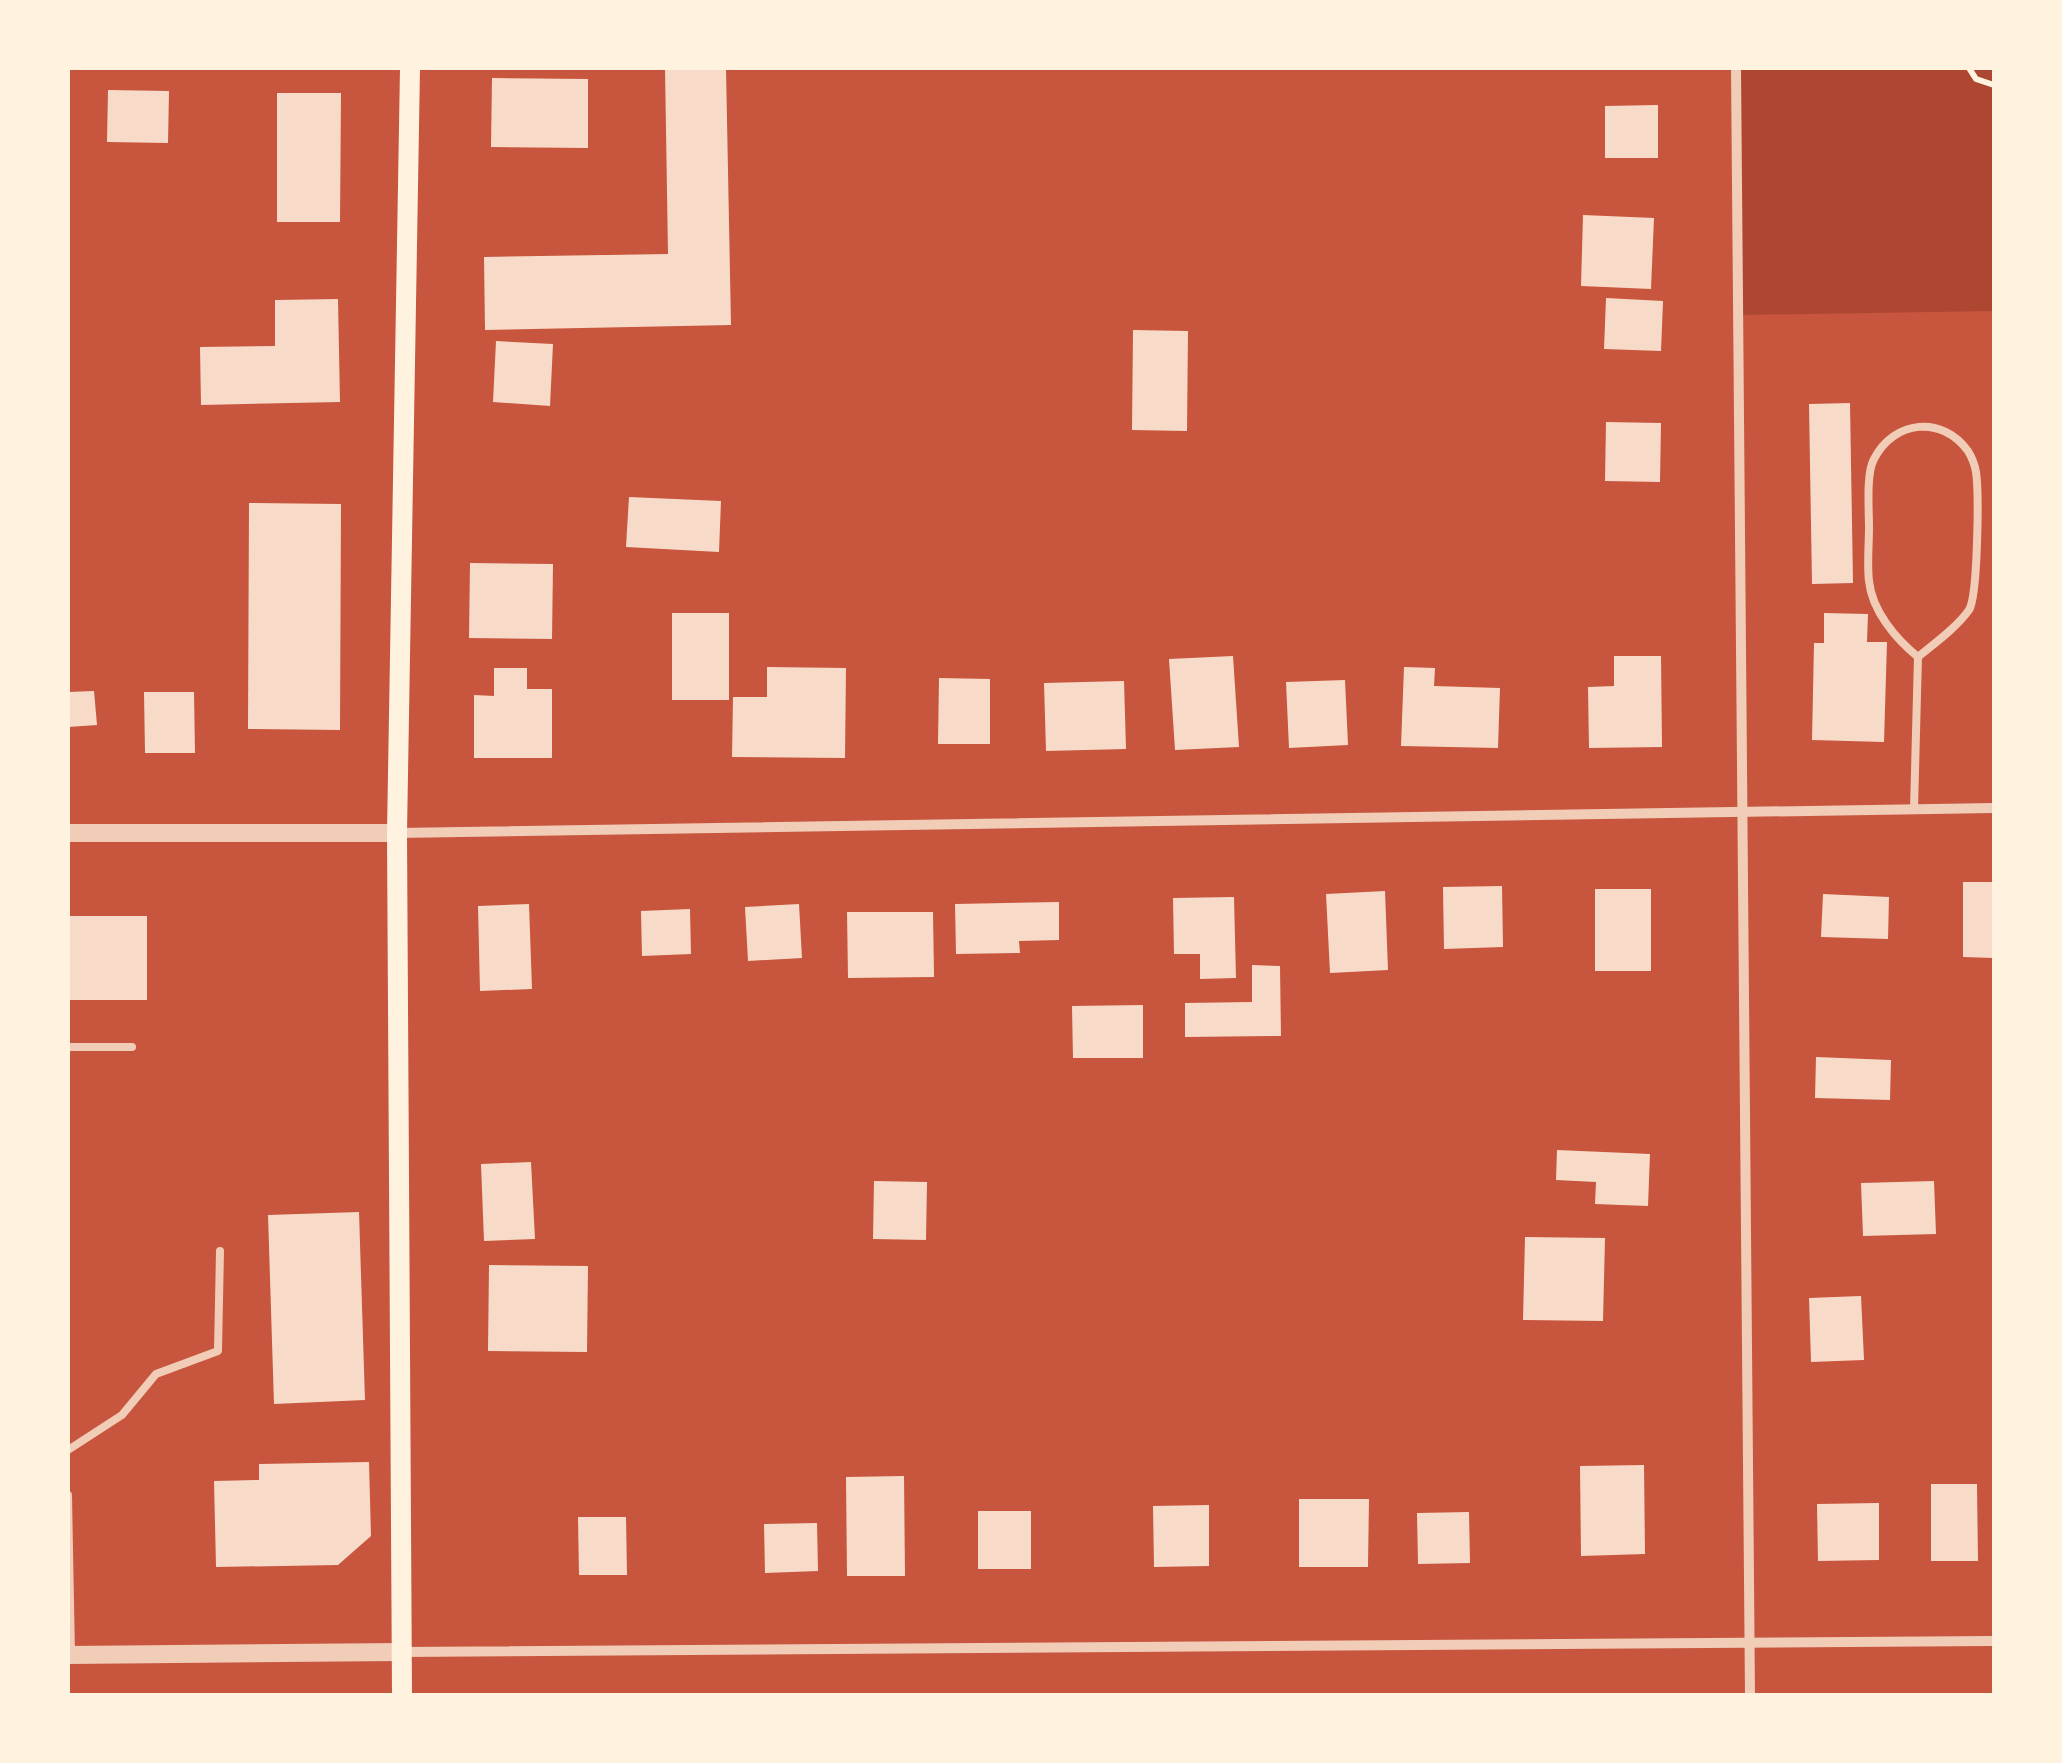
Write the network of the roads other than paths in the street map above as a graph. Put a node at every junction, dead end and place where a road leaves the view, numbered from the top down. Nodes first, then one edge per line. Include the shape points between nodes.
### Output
1 (410, 68) edge
2 (1736, 68) edge
3 (1918, 657) junction
4 (1994, 808) edge
5 (1914, 809) junction
6 (1741, 811) junction
7 (397, 832) junction
8 (68, 833) edge
9 (68, 1047) edge
10 (132, 1047) dead end
11 (220, 1251) dead end
12 (68, 1450) edge
13 (68, 1495) edge
14 (1994, 1641) edge
15 (1750, 1642) junction
16 (402, 1652) junction
17 (69, 1654) edge
18 (402, 1696) edge
19 (1750, 1696) edge

1 - 7 main road
2 - 6 street
3 - 3 lane via 1972,607 1976,583 1976,471 1946,430 1918,425 1894,435 1872,460 1869,515 1869,585 1882,616
3 - 5 lane
4 - 5 street
5 - 6 street
6 - 7 street
6 - 15 street
7 - 8 street
7 - 16 main road
9 - 10 lane
11 - 12 lane via 218,1351 156,1374 122,1415
13 - 17 lane
14 - 15 street
15 - 16 street
15 - 19 street
16 - 17 street
16 - 18 main road

